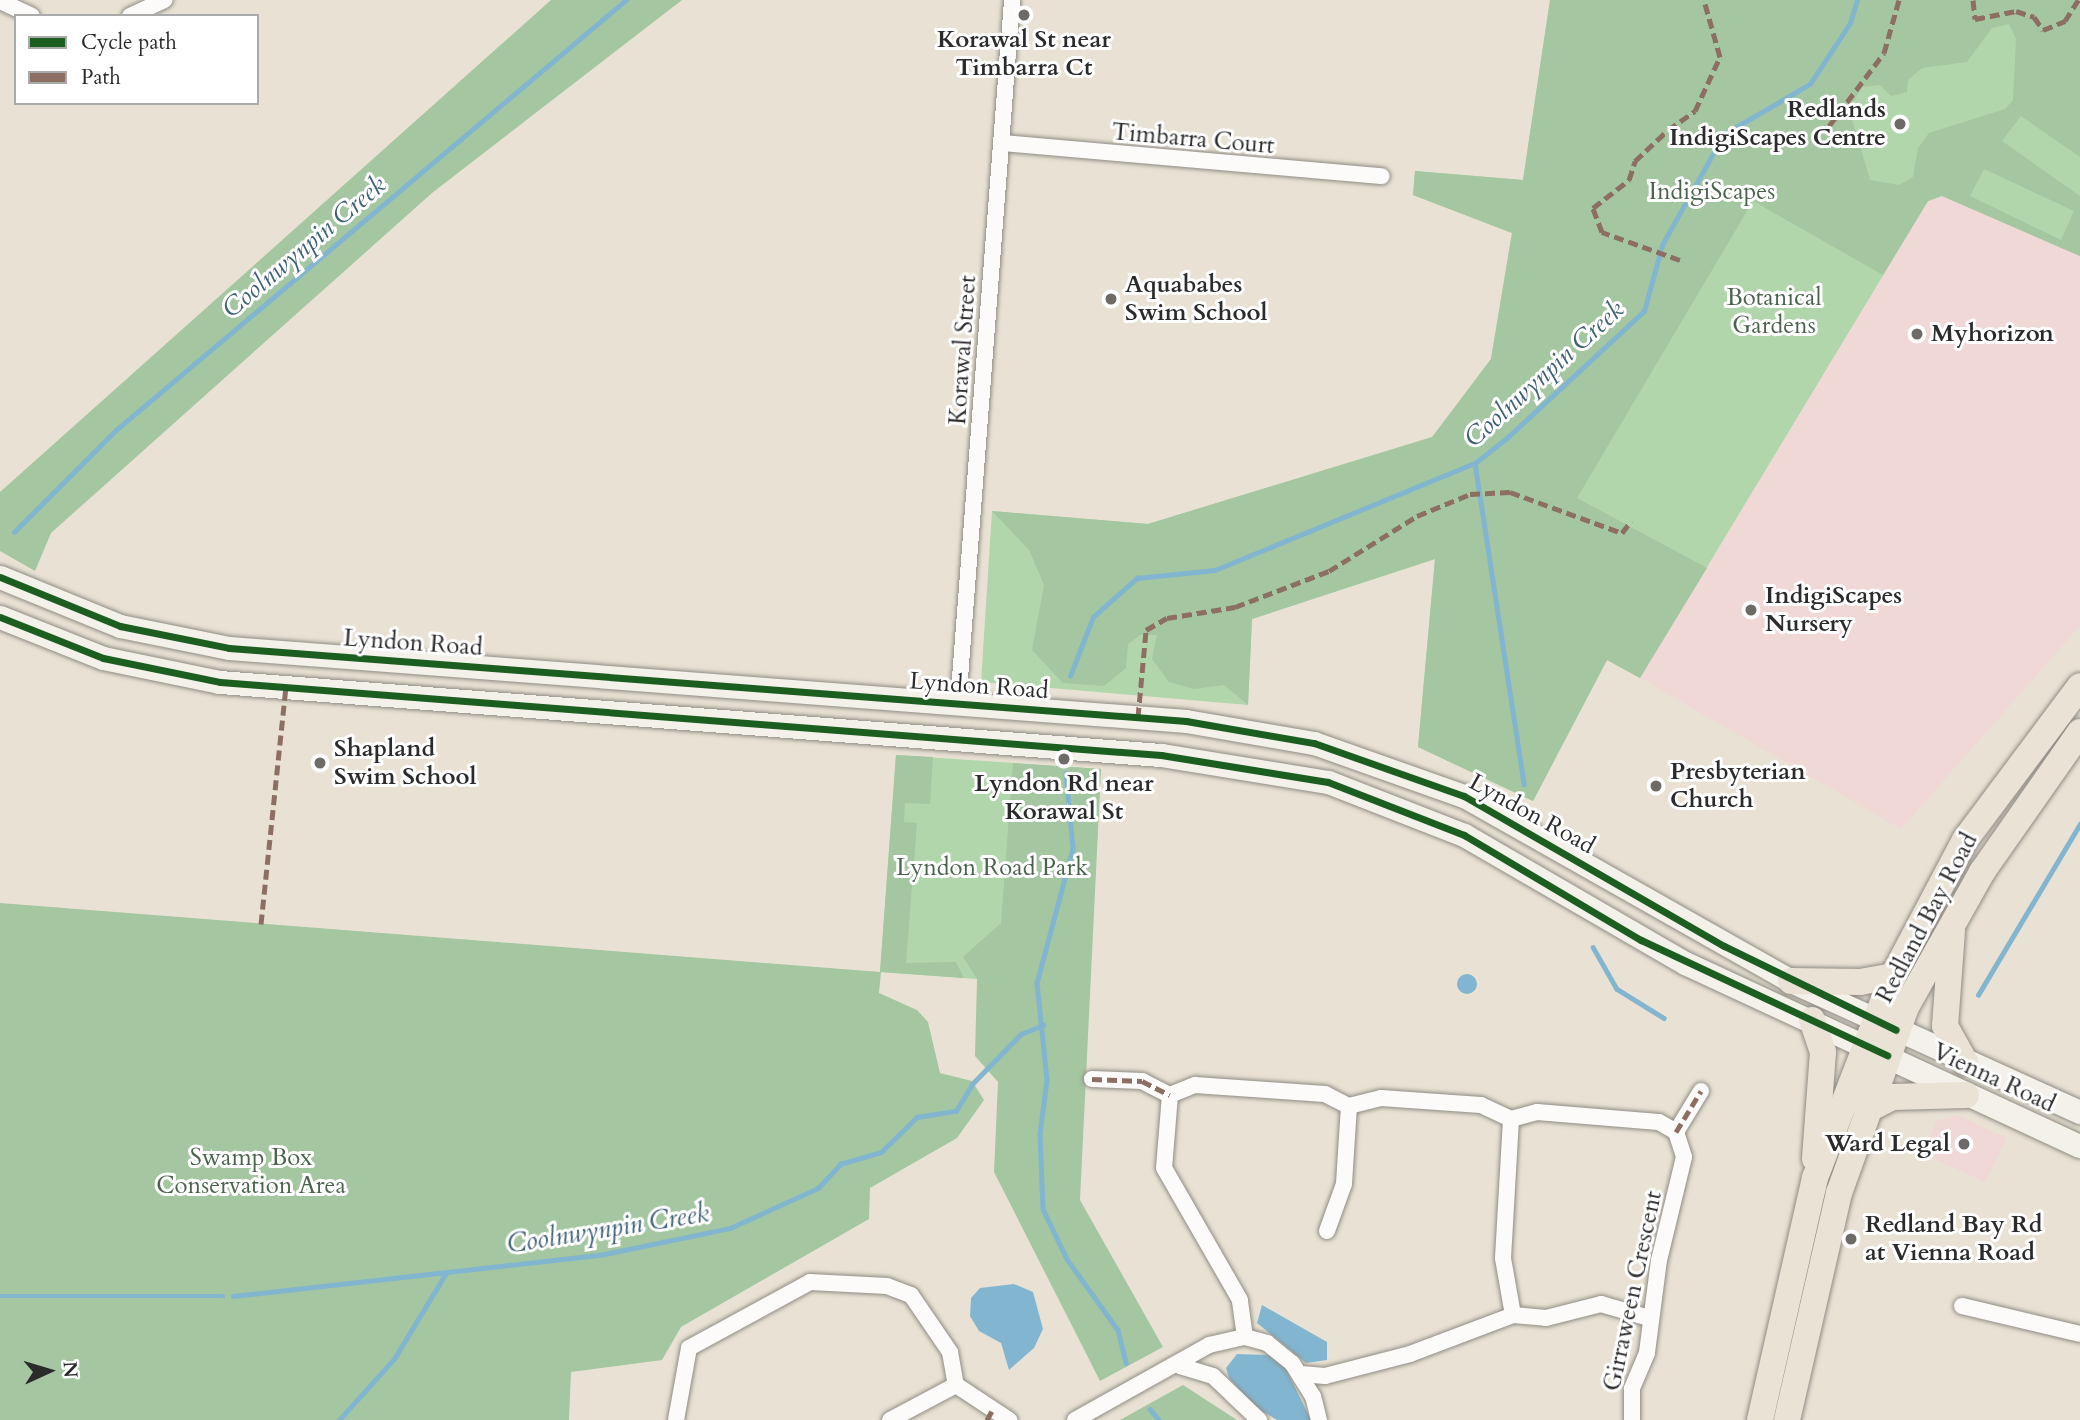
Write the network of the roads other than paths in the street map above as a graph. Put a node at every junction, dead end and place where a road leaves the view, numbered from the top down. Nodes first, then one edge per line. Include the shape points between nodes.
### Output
1 (165, 0) edge
2 (1012, 0) edge
3 (0, 1) edge
4 (28, 14) edge
5 (134, 14) edge
6 (1002, 143) junction
7 (1382, 176) dead end
8 (0, 577) edge
9 (0, 617) edge
10 (2080, 686) edge
11 (958, 704) junction
12 (2080, 732) edge
13 (956, 739) junction
14 (1954, 919) junction
15 (1893, 976) junction
16 (1791, 981) junction
17 (1812, 1020) junction
18 (1881, 1038) junction
19 (1965, 1062) junction
20 (1092, 1079) dead end
21 (1701, 1091) dead end
22 (1966, 1095) junction
23 (1170, 1096) junction
24 (1349, 1106) junction
25 (1867, 1110) junction
26 (2080, 1112) edge
27 (1511, 1119) junction
28 (1676, 1132) junction
29 (2080, 1146) edge
30 (1815, 1178) junction
31 (1327, 1231) dead end
32 (1962, 1306) dead end
33 (1513, 1315) junction
34 (1649, 1318) junction
35 (2080, 1334) edge
36 (1245, 1337) junction
37 (1209, 1345) junction
38 (1180, 1366) junction
39 (1301, 1374) junction
40 (1213, 1376) junction
41 (1325, 1376) junction
42 (956, 1385) junction
43 (1313, 1396) junction
44 (990, 1413) edge
45 (676, 1420) edge
46 (890, 1420) edge
47 (1009, 1420) edge
48 (1075, 1420) edge
49 (1259, 1420) edge
50 (1319, 1420) edge
51 (1632, 1420) edge
52 (1760, 1420) edge
53 (1787, 1420) edge

1 - 5 street
2 - 6 street, Korawal Street
3 - 4 street
6 - 7 street, Timbarra Court
6 - 11 street, Korawal Street
8 - 11 main road, Lyndon Road via 120,626 229,648
9 - 13 main road, Lyndon Road via 103,658 220,682
10 - 15 main road, Redland Bay Road via 1965,840
11 - 13 main road
11 - 16 main road, Lyndon Road via 1226,725 1392,766 1520,824 1656,909
12 - 14 main road, Redland Bay Road via 2019,813
13 - 17 main road, Lyndon Road via 1204,758 1339,786 1464,835 1641,940
14 - 18 main road, Redland Bay Road
14 - 19 main road via 1943,1008 1950,1040
15 - 16 main road via 1860,982
15 - 18 main road, Redland Bay Road
16 - 18 main road, Lyndon Road
17 - 18 main road, Lyndon Road
17 - 30 main road via 1823,1052
18 - 19 main road, Vienna Road
18 - 22 main road, Vienna Road
18 - 25 main road, Redland Bay Road
18 - 30 main road, Redland Bay Road
19 - 26 main road, Vienna Road
20 - 23 street via 1142,1081
21 - 28 street
22 - 25 main road via 1892,1097
22 - 29 main road, Vienna Road
23 - 24 street via 1195,1085 1325,1094
23 - 36 street via 1164,1168 1240,1300
24 - 27 street via 1381,1098 1480,1105
24 - 31 street via 1345,1184
25 - 53 main road, Redland Bay Road via 1839,1193
27 - 28 street via 1537,1112 1659,1122
27 - 33 street via 1503,1258
28 - 34 street, Girraween Crescent via 1682,1170
30 - 52 main road, Redland Bay Road
32 - 35 street
33 - 34 street via 1546,1318 1601,1304
33 - 41 street via 1492,1328
34 - 51 street, Girraween Crescent via 1647,1353 1632,1389
36 - 37 street
36 - 39 street via 1268,1343
37 - 38 street
37 - 40 street
38 - 40 street
38 - 48 street
39 - 41 street
39 - 43 street
40 - 49 street
41 - 43 street
42 - 44 street
42 - 45 street via 950,1352 911,1295 887,1286 810,1282 689,1348
42 - 46 street
43 - 50 street
44 - 47 street

